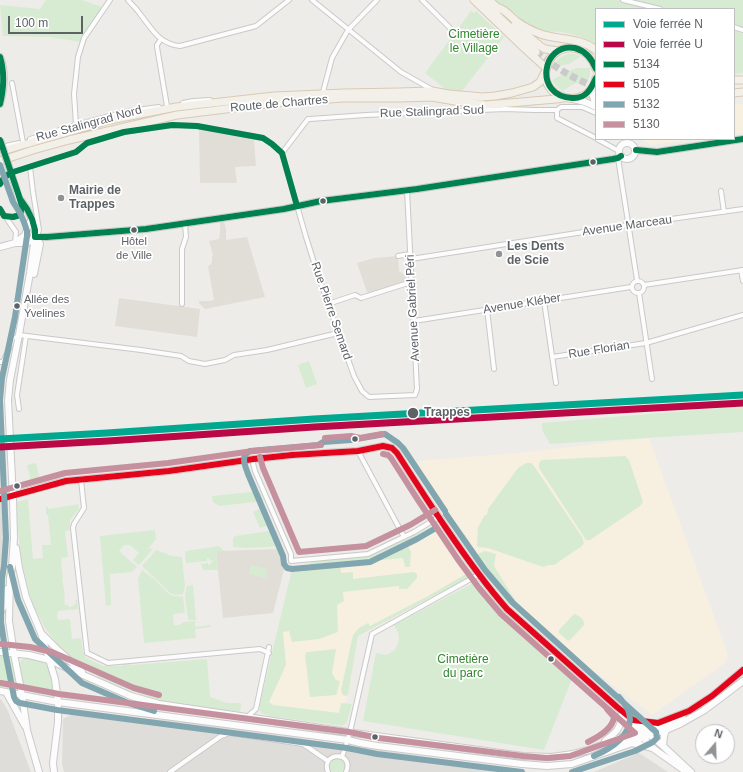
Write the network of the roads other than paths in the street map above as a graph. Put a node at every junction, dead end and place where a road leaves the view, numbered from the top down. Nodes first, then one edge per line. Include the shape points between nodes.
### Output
1 (110, 0) edge
2 (128, 0) edge
3 (289, 0) edge
4 (312, 0) edge
5 (377, 0) edge
6 (422, 0) edge
7 (474, 0) edge
8 (481, 0) edge
9 (489, 0) edge
10 (623, 0) edge
11 (496, 7) junction
12 (656, 8) edge
13 (348, 30) junction
14 (452, 30) dead end
15 (161, 39) junction
16 (595, 49) edge
17 (558, 51) junction
18 (536, 52) tunnel mouth
19 (1, 61) edge
20 (595, 64) edge
21 (546, 70) junction
22 (12, 83) dead end
23 (594, 86) edge
24 (431, 90) junction
25 (442, 91) dead end
26 (323, 92) junction
27 (595, 96) edge
28 (563, 98) junction
29 (571, 99) junction
30 (0, 104) edge
31 (167, 106) junction
32 (595, 107) edge
33 (557, 110) junction
34 (595, 113) edge
35 (76, 125) junction
36 (595, 138) edge
37 (743, 139) edge
38 (0, 140) edge
39 (598, 140) edge
40 (623, 141) edge
41 (23, 142) junction
42 (0, 148) edge
43 (636, 150) junction
44 (0, 152) edge
45 (282, 153) junction
46 (619, 155) junction
47 (0, 160) edge
48 (30, 167) junction
49 (0, 184) edge
50 (407, 190) junction
51 (721, 192) dead end
52 (20, 199) junction
53 (22, 206) junction
54 (297, 206) junction
55 (0, 209) edge
56 (743, 209) edge
57 (724, 212) junction
58 (4, 216) junction
59 (30, 222) junction
60 (185, 224) junction
61 (628, 225) junction
62 (35, 237) junction
63 (15, 243) junction
64 (0, 247) edge
65 (398, 256) dead end
66 (410, 257) junction
67 (742, 270) edge
68 (637, 280) junction
69 (743, 281) edge
70 (412, 283) junction
71 (644, 285) junction
72 (631, 287) junction
73 (639, 293) junction
74 (544, 301) junction
75 (182, 304) dead end
76 (329, 304) junction
77 (487, 309) junction
78 (743, 315) edge
79 (414, 321) junction
80 (338, 333) junction
81 (26, 336) junction
82 (18, 338) junction
83 (646, 343) junction
84 (552, 357) junction
85 (2, 362) edge
86 (494, 369) dead end
87 (652, 379) dead end
88 (556, 383) dead end
89 (384, 396) joint
90 (19, 409) dead end
91 (358, 451) junction
92 (252, 459) junction
93 (81, 480) junction
94 (0, 499) edge
95 (439, 517) junction
96 (404, 537) junction
97 (14, 538) junction
98 (478, 575) junction
99 (10, 578) junction
100 (0, 612) edge
101 (41, 633) junction
102 (269, 647) dead end
103 (0, 652) edge
104 (269, 653) junction
105 (14, 654) junction
106 (49, 660) junction
107 (743, 670) edge
108 (86, 676) junction
109 (743, 681) edge
110 (3, 692) edge
111 (22, 695) junction
112 (58, 702) junction
113 (616, 707) junction
114 (256, 709) junction
115 (689, 711) junction
116 (622, 715) junction
117 (247, 717) junction
118 (261, 719) junction
119 (632, 720) junction
120 (658, 723) junction
121 (27, 730) junction
122 (666, 730) junction
123 (350, 732) junction
124 (643, 733) junction
125 (348, 740) junction
126 (632, 742) junction
127 (600, 745) junction
128 (663, 746) junction
129 (654, 749) junction
130 (602, 754) junction
131 (342, 757) junction
132 (328, 761) junction
133 (39, 772) edge
134 (54, 772) edge
135 (170, 772) edge
136 (328, 772) edge
137 (346, 772) edge
138 (686, 772) edge
139 (691, 772) edge

1 - 35 street via 84,38 78,57 74,94
2 - 15 street
3 - 15 street via 256,26 180,46 173,46
4 - 13 street
5 - 13 street
6 - 14 street
7 - 21 main road
8 - 18 main road
9 - 11 main road
10 - 12 street
11 - 16 main road via 528,29 540,34 581,41
11 - 17 main road via 534,42
13 - 24 street via 401,72
13 - 26 street via 332,58
15 - 31 street via 156,47
17 - 20 main road via 576,48 588,54
17 - 21 main road, Route de Chartres via 549,60
19 - 30 main road via 4,88
21 - 28 main road via 550,89
21 - 44 main road, Route de Chartres via 540,82 533,87 494,96 432,91 344,93 274,96 176,107 110,120
22 - 41 street
23 - 27 main road
23 - 29 main road via 584,95
24 - 25 street, Rue Stalingrad Nord
24 - 26 street, Rue Stalingrad Nord
26 - 31 street, Rue Stalingrad Nord via 194,101
28 - 29 main road, Route de Chartres
28 - 47 main road, Route de Chartres via 486,105 432,97 343,98 215,109 113,129
29 - 32 main road
31 - 35 street, Rue Stalingrad Nord via 129,111
33 - 34 street, Rue Stalingrad Sud via 560,107 582,107
33 - 36 street via 557,118
33 - 45 street, Rue Stalingrad Sud via 505,109 310,119
35 - 41 street, Rue Stalingrad Nord
37 - 43 main road via 657,152
38 - 52 main road, bridge
39 - 46 street
40 - 43 main road via 632,143
40 - 46 main road
41 - 42 street, Rue Stalingrad Nord
43 - 46 main road via 629,159
45 - 48 street via 263,138 197,126 172,125 124,132 87,143 76,152
45 - 54 street, Rue Pierre Semard
46 - 50 main road
46 - 61 street
48 - 49 street via 10,173
48 - 62 street via 39,230
50 - 54 main road
50 - 66 street, Avenue Gabriel Péri
51 - 57 street
52 - 53 main road
52 - 62 main road via 32,219
53 - 58 street via 20,215 13,218
53 - 59 main road
54 - 60 main road
54 - 76 street, Rue Pierre Semard
55 - 58 street
56 - 57 street, Avenue Marceau
57 - 61 street, Avenue Marceau
58 - 63 street via 16,232
59 - 62 main road
59 - 63 main road via 25,235
60 - 62 main road via 131,231
60 - 75 street via 186,237 182,249
61 - 66 street, Avenue Marceau
61 - 68 street
62 - 63 main road via 28,243
62 - 82 main road via 40,244 30,296
63 - 64 main road
65 - 66 street, Avenue Marceau
66 - 70 street, Avenue Gabriel Péri
67 - 69 street
67 - 71 street
68 - 71 street
68 - 72 street
70 - 76 street via 361,298 355,295
70 - 79 street, Avenue Gabriel Péri
71 - 73 street
72 - 73 street via 634,292
72 - 74 street, Avenue Kléber
73 - 83 street
74 - 77 street, Avenue Kléber
74 - 84 street
76 - 80 street, Rue Pierre Semard
77 - 79 street, Avenue Kléber
77 - 86 street
78 - 83 street, Rue Florian
79 - 89 street, Avenue Gabriel Péri via 417,381 415,395
80 - 81 street via 234,355 225,360 205,364 189,361 181,356
80 - 89 street, Rue Pierre Semard via 362,391 369,397
81 - 82 street
81 - 90 street via 19,382
82 - 85 street via 13,340
82 - 97 main road, bridge via 8,400
83 - 84 street, Rue Florian
83 - 87 street
84 - 88 street
91 - 92 main road
91 - 95 main road via 386,446 392,448
91 - 96 street
92 - 93 main road
92 - 96 street via 292,561 368,554
93 - 94 main road via 50,484
93 - 104 street via 84,508 73,528 87,653 108,663 260,649
95 - 96 street
95 - 98 main road
97 - 99 main road
97 - 101 main road via 26,597
98 - 113 main road via 507,609
98 - 123 street via 372,634
99 - 100 main road
99 - 105 main road via 10,621
101 - 106 main road
101 - 108 main road
102 - 104 street
103 - 105 main road
104 - 114 street
105 - 106 main road
105 - 111 main road
106 - 108 main road
106 - 112 main road
107 - 115 main road
108 - 117 main road via 132,696 159,704
109 - 122 main road via 703,711
110 - 111 main road
110 - 121 main road
111 - 112 main road
111 - 121 main road
112 - 125 main road
112 - 134 main road
113 - 116 main road
113 - 119 main road
114 - 117 street
114 - 118 street
115 - 120 main road
115 - 124 main road via 674,722
116 - 124 main road
116 - 127 main road via 618,731
117 - 118 main road
118 - 123 main road
119 - 120 main road
119 - 124 main road
120 - 124 main road
121 - 133 main road
122 - 124 main road
122 - 128 main road
123 - 125 street
123 - 127 main road via 523,756 551,757 573,754
124 - 126 main road
124 - 127 main road
124 - 128 main road
124 - 129 main road
124 - 130 main road via 602,750
125 - 130 main road via 378,746 547,766 572,764
125 - 131 street
126 - 129 main road
126 - 130 main road
128 - 139 main road
129 - 138 main road
131 - 132 street via 333,757
131 - 137 street via 347,762
132 - 135 street via 303,744 230,733 221,736
132 - 136 street

